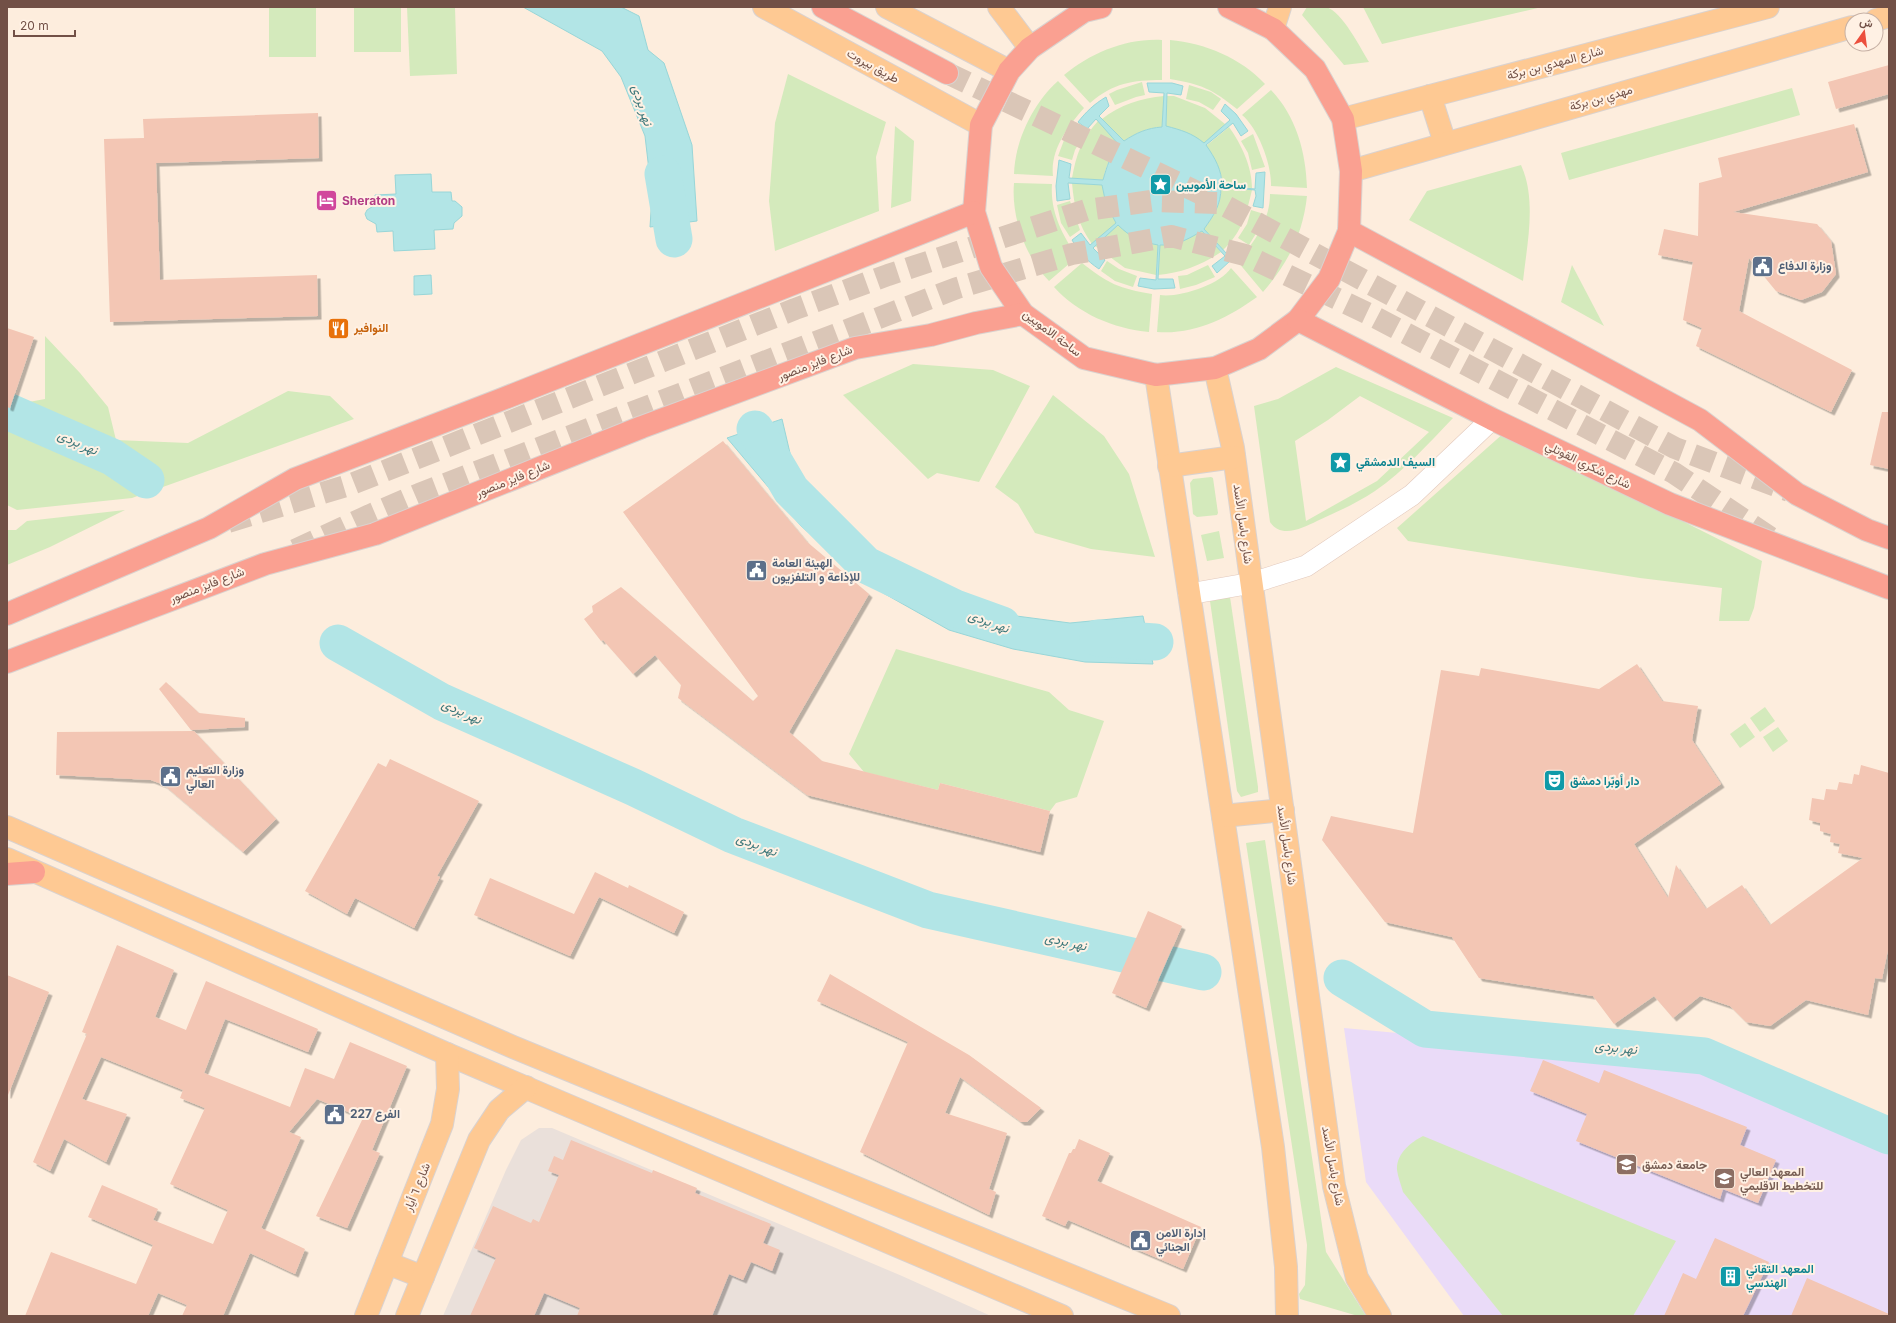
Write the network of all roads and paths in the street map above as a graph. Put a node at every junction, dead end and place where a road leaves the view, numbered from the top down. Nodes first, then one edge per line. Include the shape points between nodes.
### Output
1 (764, 7) edge
2 (823, 7) edge
3 (887, 7) edge
4 (999, 7) edge
5 (1229, 7) edge
6 (1280, 7) edge
7 (1768, 7) edge
8 (1089, 8) edge
9 (1273, 29) junction
10 (1844, 29) edge
11 (1030, 48) junction
12 (1010, 71) junction
13 (947, 73) tunnel mouth
14 (1430, 96) junction
15 (1343, 120) junction
16 (981, 126) junction
17 (1445, 143) junction
18 (1351, 171) junction
19 (974, 212) junction
20 (1349, 231) junction
21 (1023, 314) junction
22 (1298, 320) junction
23 (1215, 368) junction
24 (1156, 375) junction
25 (1492, 419) junction
26 (1234, 457) junction
27 (1169, 466) junction
28 (1889, 538) edge
29 (1252, 583) junction
30 (1889, 588) edge
31 (1189, 594) junction
32 (7, 614) edge
33 (7, 662) edge
34 (1283, 810) junction
35 (1223, 816) junction
36 (7, 827) edge
37 (7, 859) edge
38 (34, 872) junction
39 (7, 874) edge
40 (447, 1054) junction
41 (526, 1087) junction
42 (387, 1263) junction
43 (422, 1277) junction
44 (366, 1316) edge
45 (407, 1316) edge
46 (1062, 1316) edge
47 (1169, 1316) edge
48 (1287, 1316) edge
49 (1380, 1316) edge

1 - 16 main road, طريق بيروت
2 - 13 highway
3 - 12 main road
4 - 11 main road
5 - 9 highway, ساحة الامويين
6 - 9 main road
7 - 14 main road, شارع المهدي بن بركة
8 - 11 highway, ساحة الامويين
9 - 15 highway, ساحة الامويين via 1315,69
10 - 17 main road, مهدي بن بركة
11 - 12 highway, ساحة الامويين
12 - 16 highway, ساحة الامويين
14 - 15 main road, شارع المهدي بن بركة
14 - 17 main road
15 - 18 highway, ساحة الامويين
16 - 19 highway, ساحة الامويين
17 - 18 main road, مهدي بن بركة
18 - 20 highway, ساحة الامويين
19 - 21 highway, ساحة الامويين via 991,267
19 - 32 highway via 295,479 209,528
20 - 22 highway, ساحة الامويين via 1330,279
20 - 28 highway via 1700,420 1797,494 1867,530
21 - 24 highway, ساحة الامويين via 1084,358
21 - 33 highway, شارع فايز منصور via 931,335 855,348 642,427 375,534 265,564
22 - 23 highway, ساحة الامويين via 1260,349
22 - 25 highway, شارع شكري القوتلي
23 - 24 highway, ساحة الامويين
23 - 26 main road, شارع باسل الأسد
24 - 27 main road
25 - 29 street via 1412,495 1306,566
25 - 30 highway, شارع شكري القوتلي via 1670,504
26 - 27 main road
26 - 29 main road, شارع باسل الأسد
27 - 31 main road
29 - 31 street
29 - 34 main road, شارع باسل الأسد
31 - 35 main road
34 - 35 main road
34 - 49 main road, شارع باسل الأسد via 1334,1186 1357,1278
35 - 48 main road via 1273,1147 1286,1267
36 - 47 main road via 513,1047
37 - 38 main road
38 - 39 highway
38 - 40 main road
40 - 41 main road
40 - 42 main road, شارع ٦ أيار via 448,1089 442,1124
41 - 43 main road via 499,1110 479,1140
41 - 46 main road
42 - 43 main road
42 - 44 main road, شارع ٦ أيار
43 - 45 main road

